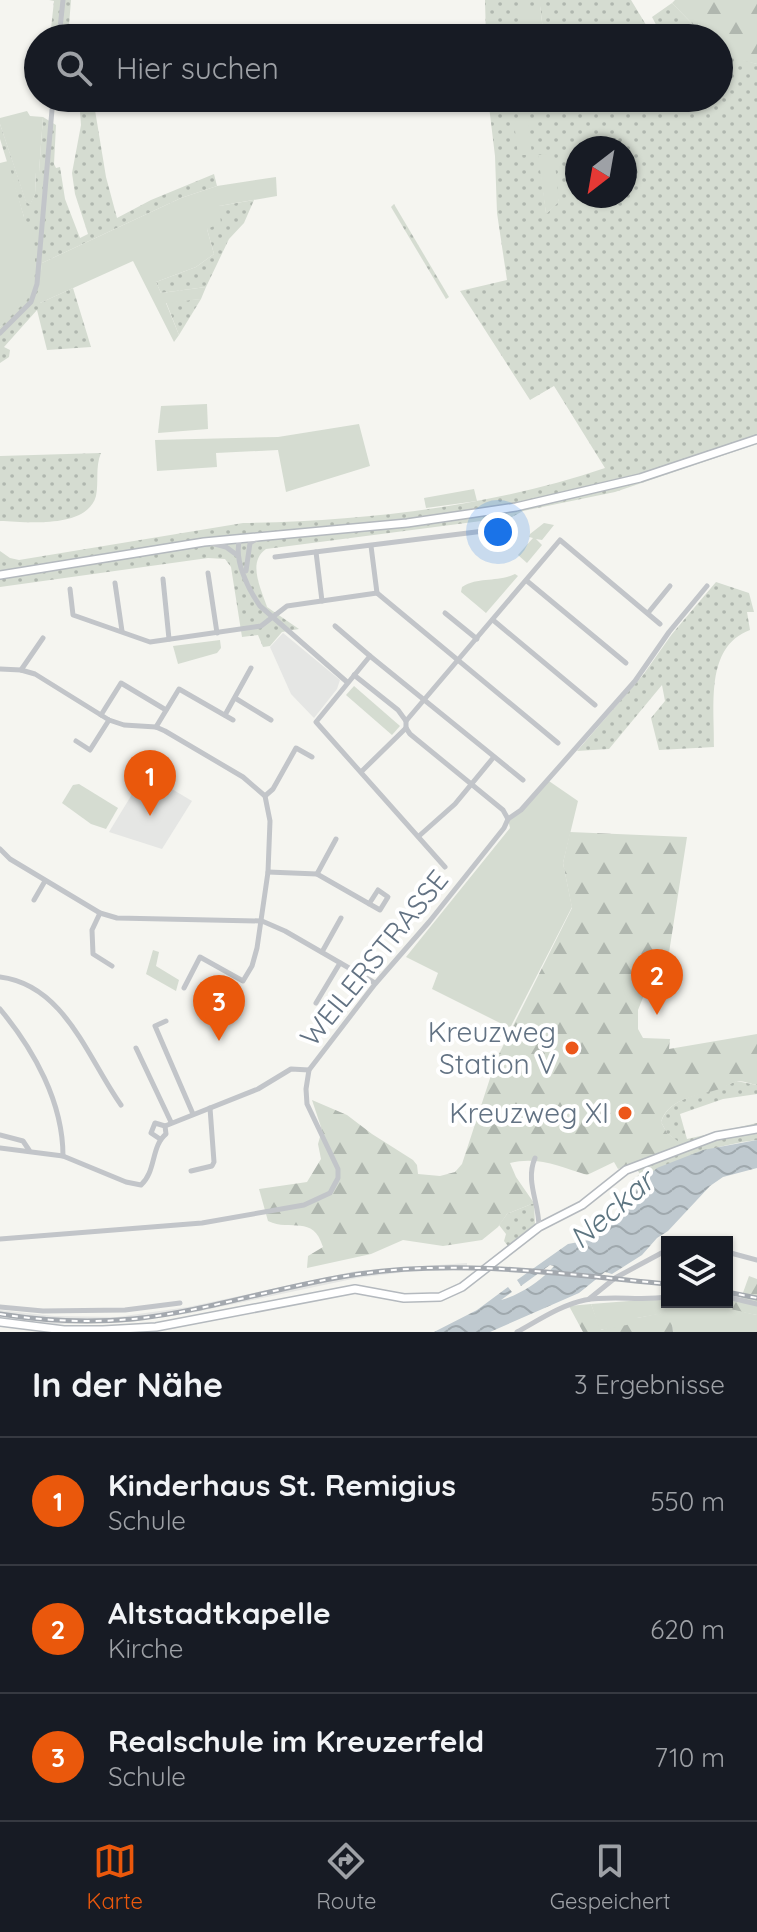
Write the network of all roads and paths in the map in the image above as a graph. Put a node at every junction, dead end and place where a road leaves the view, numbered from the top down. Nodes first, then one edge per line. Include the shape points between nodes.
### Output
1 (63, 0) edge
2 (60, 24) edge
3 (52, 112) edge
4 (0, 333) edge
5 (757, 439) edge
6 (484, 531) dead end
7 (268, 535) junction
8 (240, 538) junction
9 (204, 542) junction
10 (371, 546) junction
11 (316, 552) junction
12 (238, 556) junction
13 (246, 557) junction
14 (275, 557) dead end
15 (208, 573) dead end
16 (0, 575) edge
17 (245, 576) junction
18 (163, 579) dead end
19 (527, 581) junction
20 (115, 583) dead end
21 (670, 586) dead end
22 (707, 586) dead end
23 (70, 589) dead end
24 (377, 593) junction
25 (322, 601) junction
26 (445, 613) dead end
27 (648, 613) junction
28 (274, 617) junction
29 (493, 620) junction
30 (660, 624) dead end
31 (335, 626) dead end
32 (122, 631) junction
33 (217, 633) junction
34 (43, 638) dead end
35 (169, 639) junction
36 (477, 639) junction
37 (370, 656) junction
38 (459, 660) junction
39 (626, 663) dead end
40 (251, 668) dead end
41 (0, 669) edge
42 (21, 670) junction
43 (354, 675) junction
44 (347, 682) junction
45 (235, 698) junction
46 (424, 701) junction
47 (595, 705) dead end
48 (166, 710) junction
49 (101, 715) junction
50 (225, 715) junction
51 (109, 720) junction
52 (233, 720) dead end
53 (271, 720) dead end
54 (406, 724) junction
55 (156, 727) junction
56 (76, 741) dead end
57 (558, 743) dead end
58 (312, 757) dead end
59 (493, 758) junction
60 (362, 771) junction
61 (523, 780) dead end
62 (472, 784) junction
63 (265, 796) junction
64 (508, 819) junction
65 (419, 836) junction
66 (336, 839) dead end
67 (0, 849) edge
68 (445, 867) dead end
69 (268, 872) junction
70 (317, 874) junction
71 (45, 881) junction
72 (34, 900) dead end
73 (369, 904) dead end
74 (100, 913) junction
75 (341, 918) dead end
76 (262, 921) junction
77 (322, 952) junction
78 (340, 963) junction
79 (112, 966) dead end
80 (0, 976) edge
81 (375, 984) junction
82 (184, 988) dead end
83 (316, 1003) dead end
84 (0, 1009) edge
85 (166, 1021) dead end
86 (136, 1048) dead end
87 (309, 1070) junction
88 (121, 1105) dead end
89 (210, 1108) junction
90 (193, 1114) junction
91 (168, 1124) junction
92 (757, 1129) edge
93 (0, 1135) edge
94 (160, 1139) junction
95 (0, 1148) edge
96 (29, 1150) junction
97 (64, 1156) junction
98 (535, 1158) dead end
99 (191, 1171) dead end
100 (539, 1227) junction
101 (0, 1239) edge
102 (661, 1253) edge
103 (733, 1253) edge
104 (757, 1259) edge
105 (661, 1297) edge
106 (733, 1298) edge
107 (588, 1299) junction
108 (180, 1303) dead end
109 (757, 1304) edge
110 (0, 1307) edge
111 (0, 1322) edge
112 (517, 1332) edge

1 - 2 street
3 - 4 street via 37,284 31,302
5 - 7 main road via 640,478 535,503 428,520
6 - 10 street
7 - 8 main road
7 - 13 street via 250,543
8 - 9 main road
8 - 12 street
8 - 13 street
9 - 12 street
9 - 16 main road
10 - 11 street
10 - 24 street
11 - 14 street
11 - 25 street
12 - 17 street
13 - 17 street
15 - 33 street
17 - 28 street via 254,597
18 - 35 street
19 - 27 street via 560,540
19 - 29 street
19 - 39 street
20 - 32 street
21 - 27 street
22 - 64 street, WEILERSTRASSE via 635,681
23 - 32 street via 73,615
24 - 25 street
24 - 38 street
25 - 28 street via 286,606
26 - 36 street
27 - 30 street
28 - 33 street via 261,626
28 - 44 street
29 - 36 street
29 - 47 street
31 - 37 street
32 - 35 street via 150,642
33 - 35 street
34 - 42 street
36 - 38 street
37 - 43 street
37 - 46 street
38 - 46 street
38 - 57 street
40 - 45 street
41 - 42 street
42 - 49 street
43 - 44 street
43 - 54 street via 398,710
44 - 60 street via 316,722
45 - 50 street
45 - 53 street
46 - 54 street
46 - 59 street
48 - 49 street via 121,683
48 - 50 street via 179,689
48 - 55 street
49 - 51 street
50 - 52 street
51 - 55 street
51 - 56 street via 90,750
54 - 60 street
54 - 62 street via 410,734
55 - 63 street via 243,777
58 - 63 street via 296,748
59 - 61 street
59 - 62 street
60 - 65 street
62 - 64 street
62 - 65 street
63 - 69 street via 270,821
64 - 81 street, WEILERSTRASSE
65 - 68 street
66 - 70 street
67 - 71 street
69 - 70 street
69 - 76 street
70 - 73 street
71 - 72 street
71 - 74 street
74 - 76 street via 117,918
74 - 79 street via 92,930 93,954
75 - 77 street
76 - 77 street
76 - 82 street via 245,980 200,957
77 - 78 street
78 - 81 street
78 - 83 street
80 - 88 street via 24,983 64,1016
81 - 87 street, WEILERSTRASSE
84 - 97 street via 53,1097
85 - 90 street via 155,1026
86 - 91 street
87 - 89 street via 291,1069
87 - 101 street, WEILERSTRASSE via 307,1104 338,1169 335,1186 322,1199 202,1223
89 - 90 street
89 - 99 street via 214,1162
90 - 91 street
91 - 94 street
91 - 94 street via 155,1123 151,1129
92 - 100 main road via 716,1136 626,1170 582,1205
93 - 96 street via 23,1141
94 - 97 street via 141,1185
95 - 96 street
96 - 97 street
98 - 100 street via 529,1175
100 - 111 main road via 474,1279 440,1297 404,1298 355,1289 156,1327 64,1330
102 - 107 street
103 - 104 street
105 - 107 street
106 - 109 street
107 - 112 street
108 - 110 street via 110,1311

